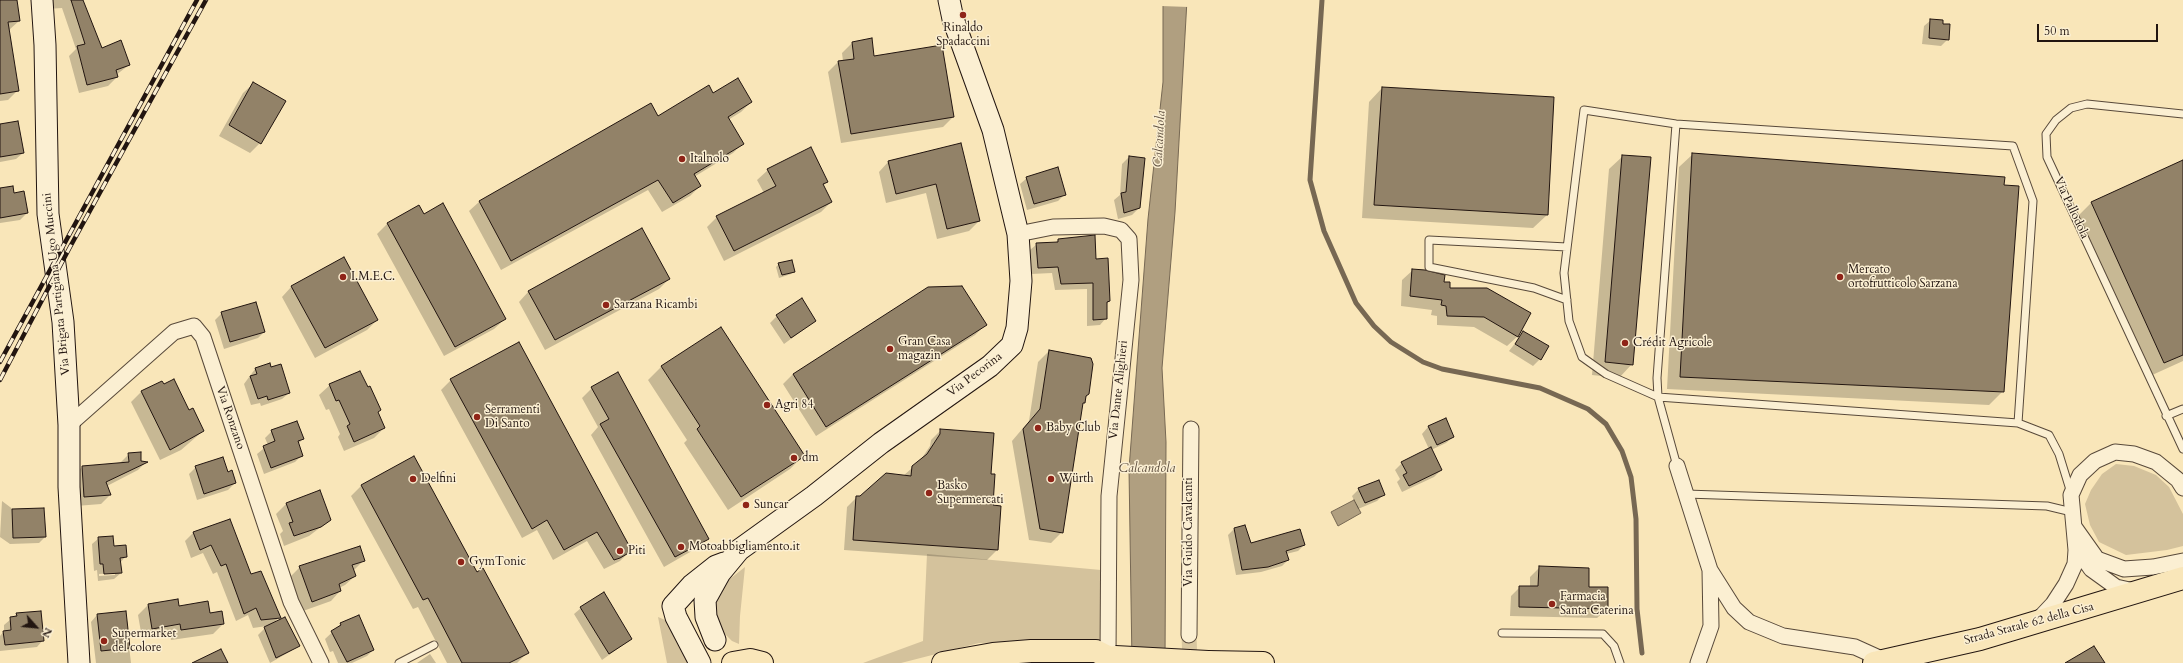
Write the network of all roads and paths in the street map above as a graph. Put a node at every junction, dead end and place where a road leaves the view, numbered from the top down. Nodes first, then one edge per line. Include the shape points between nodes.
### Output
1 (42, 0) edge
2 (949, 0) edge
3 (2183, 114) edge
4 (1676, 124) junction
5 (1018, 234) junction
6 (1567, 247) junction
7 (1567, 300) junction
8 (1658, 397) junction
9 (2183, 409) edge
10 (2166, 416) junction
11 (2018, 423) junction
12 (69, 426) junction
13 (1191, 429) dead end
14 (2183, 449) edge
15 (1677, 466) joint
16 (2183, 488) edge
17 (1686, 494) junction
18 (2071, 495) junction
19 (2072, 512) junction
20 (2074, 527) junction
21 (730, 561) junction
22 (2183, 561) edge
23 (1710, 570) junction
24 (2183, 578) edge
25 (2140, 592) junction
26 (673, 606) junction
27 (2034, 624) junction
28 (1502, 633) dead end
29 (1189, 635) tunnel mouth
30 (715, 640) junction
31 (434, 645) dead end
32 (1912, 658) edge
33 (1111, 659) edge
34 (736, 662) edge
35 (1880, 662) edge
36 (79, 663) edge
37 (321, 663) edge
38 (398, 663) edge
39 (700, 663) edge
40 (762, 663) edge
41 (943, 663) edge
42 (985, 663) edge
43 (1263, 663) edge
44 (1620, 663) edge
45 (1698, 663) edge

1 - 12 street, Via Brigata Partigiana Ugo Muccini via 48,214 63,322
2 - 5 street, Via Pecorina via 953,19 993,130
3 - 10 lane, Via Pallodola via 2087,104 2071,108 2056,120 2046,134 2047,157
4 - 6 lane via 1584,110
4 - 8 lane via 1657,378
4 - 11 lane via 2013,146 2033,201
5 - 21 street, Via Pecorina via 1021,282 1017,328 1012,345 990,366 881,443 814,496 739,550
5 - 33 street, Via Dante Alighieri via 1053,227 1104,226 1121,230 1129,239 1131,280 1109,496
6 - 7 lane via 1564,273
6 - 7 lane via 1429,240 1429,267 1534,288
7 - 8 lane via 1569,321 1582,357 1606,374
8 - 11 lane
8 - 15 lane
9 - 10 lane
10 - 14 lane, Via Pallodola
11 - 18 lane via 2049,435 2059,454
12 - 36 street, Via Brigata Partigiana Ugo Muccini via 69,487
12 - 37 street, Via Ronzano via 174,332 194,326 203,337 291,602
13 - 29 street, Via Guido Cavalcanti
15 - 17 street
16 - 18 street via 2178,480 2156,462 2134,454 2115,452 2095,461 2080,475
17 - 19 lane via 2047,506
17 - 23 street
18 - 19 street
19 - 20 street
20 - 22 street via 2098,559 2124,568 2153,567
20 - 25 street via 2084,559 2091,569 2116,587
20 - 27 street via 2075,564 2053,604
21 - 26 street, Via Pecorina via 716,566 704,575 681,595
21 - 30 street, Via Pecorina via 705,600 706,617
23 - 35 street via 1734,608 1749,622 1783,636 1855,647
23 - 45 street via 1711,626
24 - 25 main road, Strada Statale 62 della Cisa
25 - 27 main road, Strada Statale 62 della Cisa
26 - 30 street, Via Pecorina
26 - 39 street
27 - 32 main road, Strada Statale 62 della Cisa
28 - 44 lane via 1603,634 1614,646
30 - 34 street, Via Pecorina
31 - 38 lane
32 - 35 main road, Strada Statale 62 della Cisa
33 - 41 main road via 1096,651 1030,651 993,654
33 - 42 main road via 1096,662 1034,659
33 - 43 main road, bridge
34 - 40 main road via 750,660

